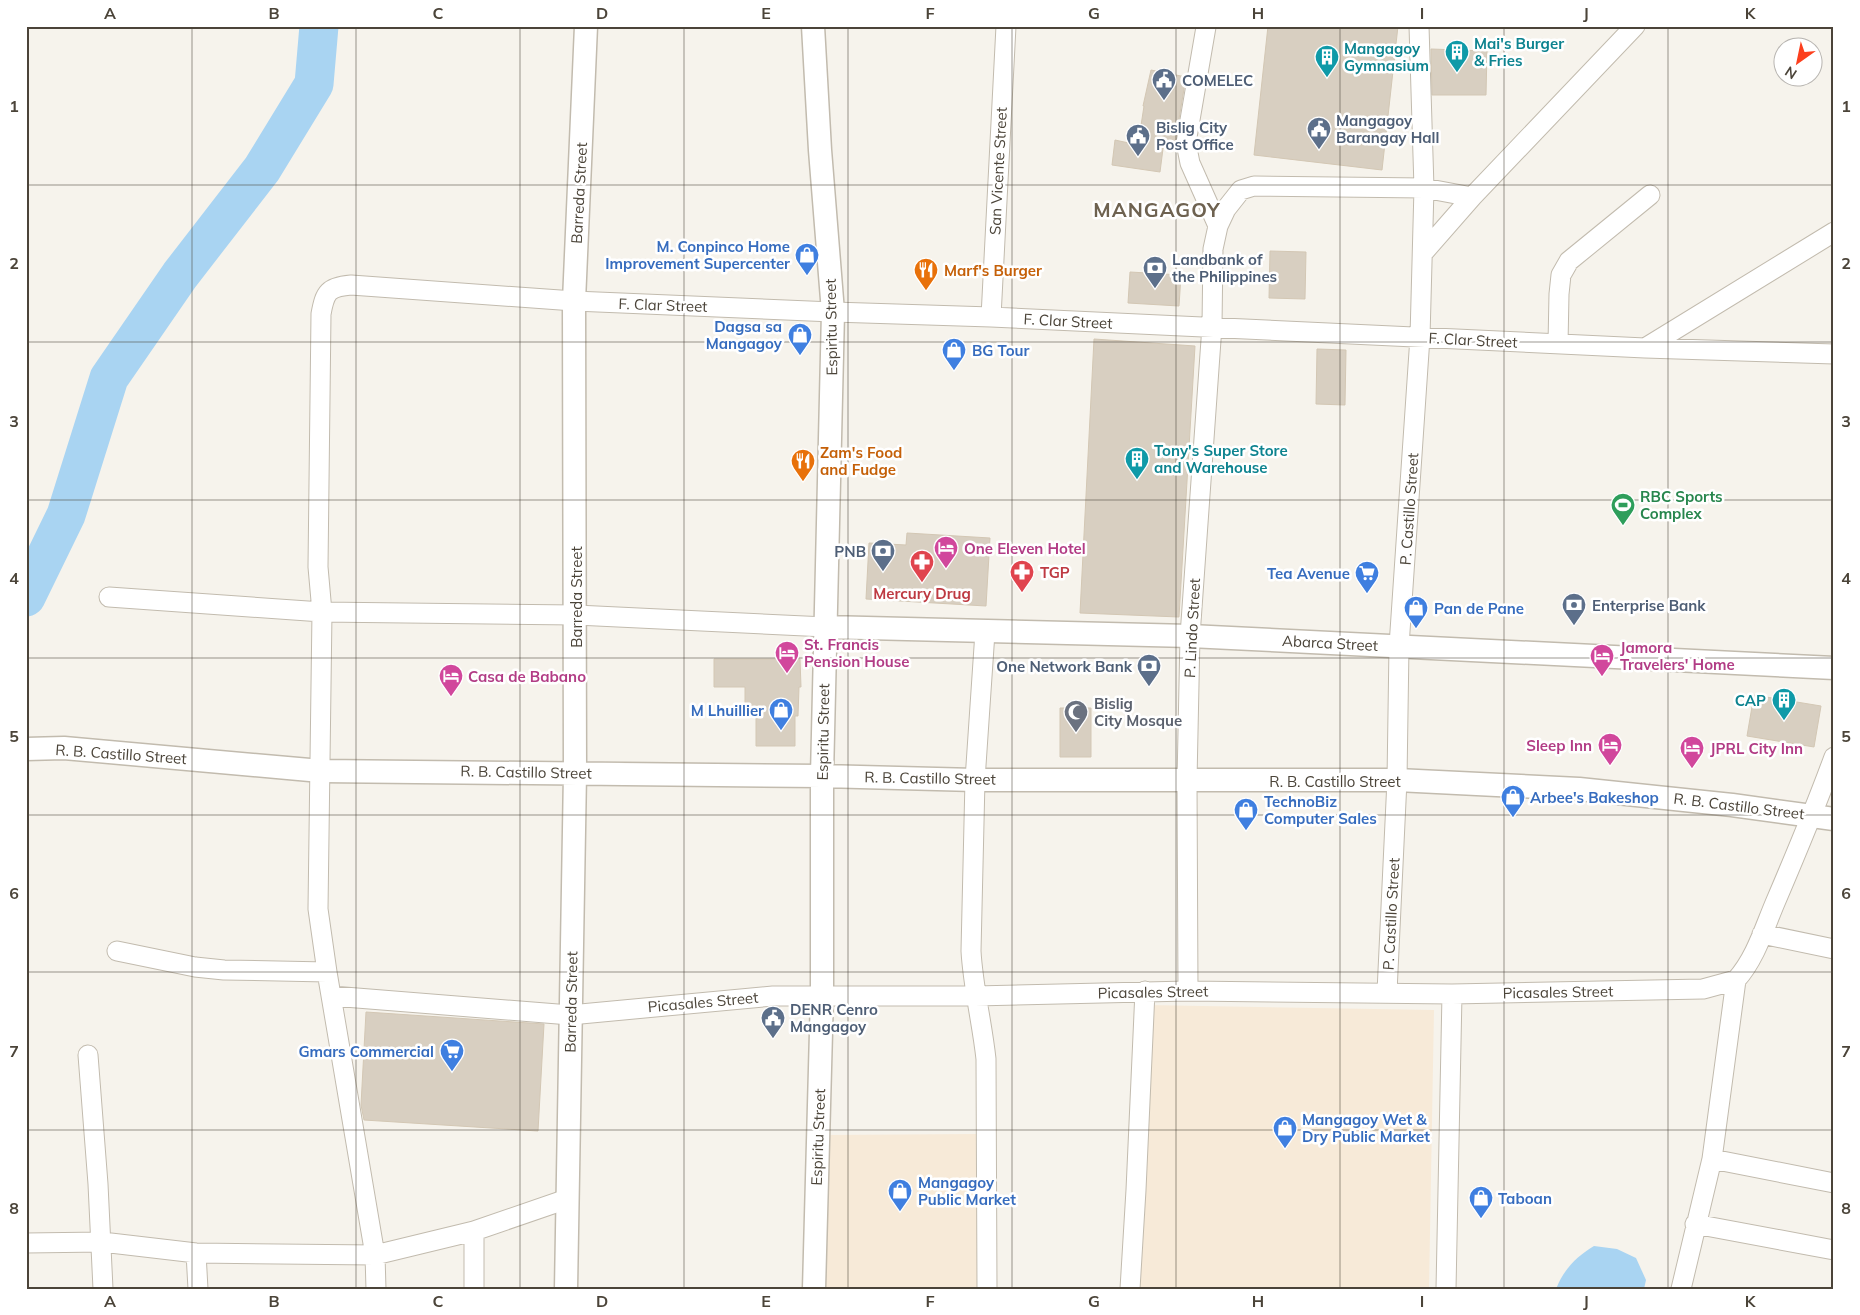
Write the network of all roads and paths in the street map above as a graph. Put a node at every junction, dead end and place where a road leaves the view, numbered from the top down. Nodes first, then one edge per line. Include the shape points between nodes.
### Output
1 (586, 26) edge
2 (813, 26) edge
3 (1006, 26) edge
4 (1419, 26) edge
5 (1635, 26) edge
6 (1206, 27) edge
7 (1424, 188) junction
8 (1650, 195) dead end
9 (1472, 197) junction
10 (1218, 226) junction
11 (1834, 232) edge
12 (1423, 253) junction
13 (574, 301) junction
14 (833, 312) junction
15 (991, 317) junction
16 (1212, 326) junction
17 (1420, 337) junction
18 (1558, 344) junction
19 (1645, 348) junction
20 (1834, 354) edge
21 (110, 597) dead end
22 (322, 612) junction
23 (576, 615) junction
24 (826, 627) junction
25 (985, 632) junction
26 (1190, 636) junction
27 (1399, 646) junction
28 (1834, 668) edge
29 (26, 749) edge
30 (1834, 757) edge
31 (321, 771) junction
32 (575, 773) junction
33 (822, 776) junction
34 (975, 780) junction
35 (1397, 780) junction
36 (1186, 781) junction
37 (1823, 818) edge
38 (1762, 934) junction
39 (1834, 950) edge
40 (117, 951) dead end
41 (327, 972) junction
42 (1736, 980) junction
43 (1145, 991) junction
44 (1188, 991) junction
45 (1387, 992) junction
46 (1452, 994) junction
47 (822, 995) junction
48 (332, 996) junction
49 (976, 996) junction
50 (570, 1015) junction
51 (88, 1055) dead end
52 (1712, 1158) junction
53 (1834, 1183) edge
54 (567, 1199) junction
55 (1695, 1224) junction
56 (474, 1231) junction
57 (102, 1242) junction
58 (26, 1243) edge
59 (1834, 1250) edge
60 (196, 1253) junction
61 (375, 1255) junction
62 (103, 1289) edge
63 (198, 1289) edge
64 (376, 1289) edge
65 (474, 1289) edge
66 (566, 1289) edge
67 (814, 1289) edge
68 (987, 1289) edge
69 (1130, 1289) edge
70 (1446, 1289) edge
71 (1681, 1289) edge

1 - 13 street, Barreda Street
2 - 14 street, Espiritu Street
3 - 15 street, San Vicente Street
4 - 7 street, P. Castillo Street
5 - 9 street
6 - 10 street via 1186,144 1190,163
7 - 9 street, P. Lindo Street
7 - 10 street, P. Lindo Street via 1254,186 1235,196
7 - 12 street, P. Castillo Street
8 - 18 street via 1569,261 1561,275
9 - 12 street
10 - 16 street, P. Lindo Street via 1213,249
11 - 19 street
12 - 17 street, P. Castillo Street
13 - 14 street, F. Clar Street
13 - 22 street, F. Clar Street via 351,285 328,291 321,314 318,567
13 - 23 street, Barreda Street
14 - 15 street, F. Clar Street
14 - 24 street, Espiritu Street
15 - 16 street, F. Clar Street
16 - 17 street, F. Clar Street
16 - 26 street, P. Lindo Street
17 - 18 street, F. Clar Street
17 - 27 street, P. Castillo Street
18 - 19 street, F. Clar Street
19 - 20 street, F. Clar Street
21 - 22 street
22 - 23 street
22 - 31 street
23 - 24 street
23 - 32 street, Barreda Street
24 - 25 street, Abarca Street
24 - 33 street, Espiritu Street
25 - 26 street, Abarca Street
25 - 34 street
26 - 27 street, Abarca Street
26 - 36 street, P. Lindo Street
27 - 28 street, Abarca Street
27 - 35 street, P. Castillo Street
29 - 31 street, R. B. Castillo Street via 64,748
30 - 37 street
31 - 32 street, R. B. Castillo Street
31 - 41 street via 318,909
32 - 33 street, R. B. Castillo Street
32 - 50 street, Barreda Street
33 - 34 street, R. B. Castillo Street
33 - 47 street, Espiritu Street
34 - 36 street, R. B. Castillo Street
34 - 49 street via 971,951
35 - 36 street, R. B. Castillo Street
35 - 37 street, R. B. Castillo Street via 1579,789
35 - 45 street, P. Castillo Street
36 - 44 street, P. Lindo Street
37 - 38 street
38 - 39 street
38 - 42 street
40 - 41 street via 214,969
41 - 48 street
42 - 46 street, Picasales Street via 1702,989
42 - 52 street
43 - 44 street, Picasales Street
43 - 49 street, Picasales Street
43 - 69 street
44 - 45 street, Picasales Street
45 - 46 street, Picasales Street
46 - 70 street
47 - 49 street, Picasales Street
47 - 50 street, Picasales Street via 734,999
47 - 67 street, Espiritu Street
48 - 50 street, Picasales Street
48 - 61 street
49 - 68 street via 983,1027 987,1088
50 - 54 street, Barreda Street
51 - 57 street
52 - 53 street
52 - 55 street
54 - 56 street
54 - 66 street, Barreda Street
55 - 59 street
55 - 71 street
56 - 61 street
56 - 65 street
57 - 58 street
57 - 60 street
57 - 62 street
60 - 61 street
60 - 63 street
61 - 64 street

